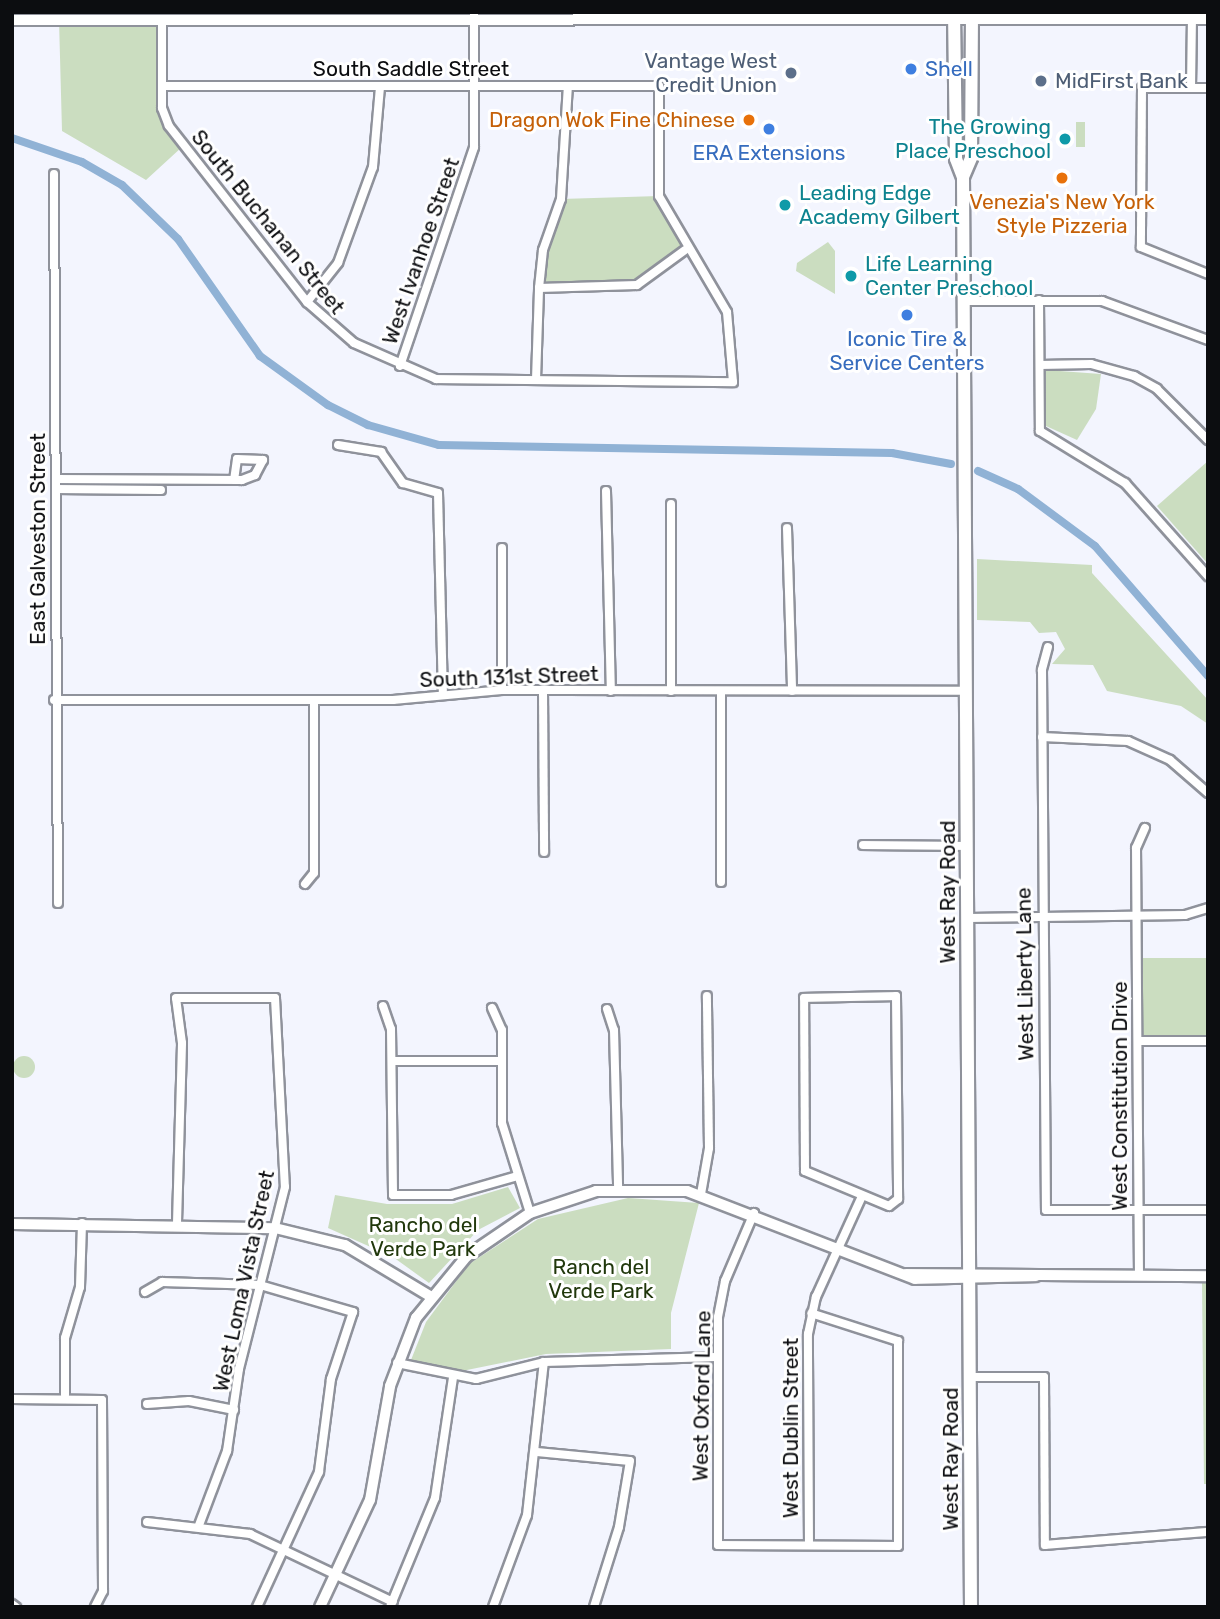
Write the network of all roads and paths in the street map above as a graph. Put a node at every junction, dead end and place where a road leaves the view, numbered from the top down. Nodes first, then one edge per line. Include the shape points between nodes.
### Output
1 (954, 16) edge
2 (972, 16) edge
3 (1192, 16) edge
4 (162, 17) edge
5 (474, 17) edge
6 (735, 17) edge
7 (1208, 19) edge
8 (12, 20) edge
9 (162, 86) junction
10 (473, 86) junction
11 (568, 86) junction
12 (380, 87) junction
13 (1191, 88) junction
14 (1208, 88) edge
15 (54, 174) dead end
16 (963, 177) junction
17 (685, 250) junction
18 (1208, 274) edge
19 (539, 288) junction
20 (1039, 300) junction
21 (964, 301) junction
22 (307, 302) junction
23 (1208, 340) edge
24 (1040, 365) junction
25 (400, 366) junction
26 (536, 380) junction
27 (1208, 440) edge
28 (338, 445) dead end
29 (56, 479) junction
30 (234, 480) dead end
31 (56, 489) junction
32 (161, 490) dead end
33 (606, 491) dead end
34 (671, 504) dead end
35 (787, 528) dead end
36 (502, 548) dead end
37 (1208, 576) edge
38 (1048, 647) dead end
39 (502, 691) junction
40 (543, 691) junction
41 (611, 691) junction
42 (671, 691) junction
43 (721, 691) junction
44 (792, 691) junction
45 (966, 691) junction
46 (443, 693) junction
47 (54, 700) junction
48 (314, 702) junction
49 (1042, 737) junction
50 (1208, 793) edge
51 (1145, 828) dead end
52 (863, 845) dead end
53 (968, 846) junction
54 (544, 852) dead end
55 (721, 882) dead end
56 (305, 884) dead end
57 (58, 903) dead end
58 (1208, 908) edge
59 (1137, 916) junction
60 (1042, 917) junction
61 (968, 918) junction
62 (707, 996) dead end
63 (383, 1006) dead end
64 (492, 1008) dead end
65 (607, 1009) dead end
66 (1138, 1041) junction
67 (1208, 1041) edge
68 (393, 1061) junction
69 (501, 1061) junction
70 (514, 1177) junction
71 (618, 1188) junction
72 (701, 1194) junction
73 (862, 1196) junction
74 (1138, 1210) junction
75 (1208, 1210) edge
76 (530, 1213) junction
77 (754, 1213) junction
78 (82, 1223) junction
79 (177, 1223) junction
80 (12, 1224) edge
81 (275, 1228) junction
82 (837, 1251) junction
83 (1139, 1276) junction
84 (1208, 1276) edge
85 (969, 1277) junction
86 (260, 1285) junction
87 (145, 1292) dead end
88 (430, 1296) junction
89 (811, 1314) junction
90 (716, 1357) junction
91 (544, 1362) junction
92 (397, 1363) junction
93 (970, 1377) junction
94 (453, 1378) junction
95 (65, 1395) junction
96 (12, 1399) edge
97 (147, 1404) dead end
98 (234, 1410) junction
99 (537, 1452) junction
100 (147, 1522) dead end
101 (200, 1525) junction
102 (1208, 1532) edge
103 (809, 1545) junction
104 (284, 1549) junction
105 (335, 1574) junction
106 (392, 1604) edge
107 (95, 1607) edge
108 (257, 1607) edge
109 (320, 1607) edge
110 (493, 1607) edge
111 (594, 1607) edge
112 (971, 1607) edge

1 - 2 main road
1 - 6 main road
1 - 16 main road, West Ray Road via 956,159
2 - 3 main road
2 - 16 main road, West Ray Road via 971,158
3 - 7 main road
3 - 13 street
4 - 5 main road
4 - 8 main road
4 - 9 street, South Buchanan Street
5 - 6 main road
5 - 10 street, West Ivanhoe Street
9 - 12 street, South Saddle Street
9 - 22 street, South Buchanan Street via 162,107 182,147
10 - 11 street, South Saddle Street
10 - 12 street, South Saddle Street
10 - 25 street, West Ivanhoe Street via 468,172
11 - 17 street, South Saddle Street via 659,86 659,196
11 - 19 street via 561,199 543,250
12 - 22 street via 373,167 338,262
13 - 14 street
13 - 18 street via 1142,88 1140,247
15 - 29 street, East Galveston Street
16 - 21 main road, West Ray Road
17 - 19 street via 637,285
17 - 26 street, South Buchanan Street via 727,312 733,382
19 - 26 street
20 - 21 street
20 - 23 street via 1102,301
20 - 24 street
21 - 45 main road, West Ray Road
22 - 25 street, South Buchanan Street via 335,331
24 - 27 street via 1091,364 1133,376 1157,390
24 - 37 street via 1040,431 1125,483
25 - 26 street, South Buchanan Street via 436,379
28 - 46 street via 381,452 403,483 438,493
29 - 30 street
29 - 31 street, East Galveston Street
31 - 32 street
31 - 47 street, East Galveston Street
33 - 41 street
34 - 42 street
35 - 44 street
36 - 39 street
38 - 49 street, West Liberty Lane
39 - 40 street, South 131st Street
39 - 46 street, South 131st Street
40 - 41 street, South 131st Street
40 - 54 street
41 - 42 street, South 131st Street
42 - 43 street, South 131st Street
43 - 44 street, South 131st Street
43 - 55 street
44 - 45 street, South 131st Street
45 - 53 main road, West Ray Road
46 - 48 street, South 131st Street
47 - 48 street, South 131st Street
47 - 57 street, East Galveston Street
48 - 56 street via 314,873
49 - 50 street via 1128,741 1170,760
49 - 60 street, West Liberty Lane
51 - 59 street, West Constitution Drive via 1136,848
52 - 53 street
53 - 61 main road, West Ray Road
58 - 59 street
59 - 60 street
59 - 66 street, West Constitution Drive
60 - 61 street
60 - 74 street, West Liberty Lane via 1046,1210
61 - 85 main road, West Ray Road
62 - 72 street via 709,1148
63 - 68 street
64 - 69 street via 502,1030
65 - 71 street via 614,1030
66 - 67 street
66 - 74 street, West Constitution Drive
68 - 69 street
68 - 70 street via 393,1195 451,1195
69 - 70 street via 502,1123
70 - 76 street
71 - 72 street
71 - 76 street
72 - 77 street
73 - 73 street via 896,1206 895,996 804,998 805,1171
73 - 82 street, West Dublin Street
74 - 75 street
74 - 83 street, West Constitution Drive
76 - 88 street via 479,1246
77 - 82 street
77 - 90 street, West Oxford Lane via 725,1281
78 - 79 street
78 - 80 street
78 - 95 street via 80,1287 65,1338
79 - 81 street
79 - 81 street, West Loma Vista Street via 182,1043 176,998 275,998 288,1151
81 - 86 street, West Loma Vista Street
81 - 88 street via 345,1244
82 - 85 street via 906,1274
82 - 89 street, West Dublin Street
83 - 84 street
83 - 85 street
85 - 93 main road, West Ray Road
86 - 87 street via 162,1282
86 - 98 street, West Loma Vista Street
86 - 104 street via 353,1312 331,1379 318,1472
88 - 92 street
89 - 103 street, West Dublin Street
89 - 103 street via 898,1341 898,1546
90 - 91 street
90 - 103 street, West Oxford Lane via 718,1545
91 - 94 street
91 - 99 street
92 - 94 street
92 - 105 street via 370,1500
93 - 102 street via 1044,1377 1045,1545
93 - 112 main road, West Ray Road
94 - 106 street via 435,1499
95 - 96 street
95 - 107 street via 102,1400 102,1600
97 - 98 street via 189,1401
98 - 101 street, West Loma Vista Street via 228,1451
99 - 110 street via 517,1552
99 - 111 street via 630,1461 619,1527
100 - 101 street
101 - 104 street via 250,1534
104 - 105 street
104 - 108 street
105 - 106 street
105 - 109 street

